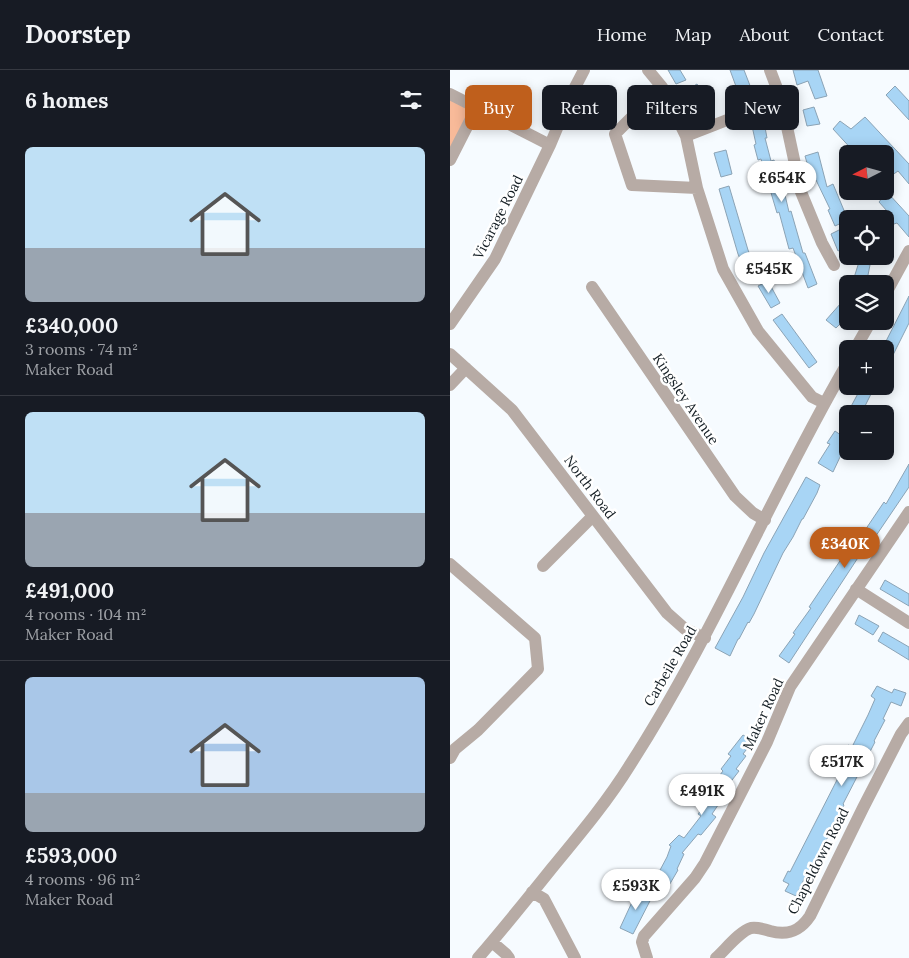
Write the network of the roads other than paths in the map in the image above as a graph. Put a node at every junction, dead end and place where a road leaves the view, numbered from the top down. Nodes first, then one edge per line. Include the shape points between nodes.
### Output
1 (584, 70) edge
2 (648, 70) edge
3 (770, 70) edge
4 (660, 85) edge
5 (776, 85) edge
6 (450, 94) edge
7 (465, 101) edge
8 (725, 121) edge
9 (627, 122) edge
10 (465, 130) edge
11 (521, 130) edge
12 (683, 130) edge
13 (788, 130) edge
14 (686, 136) junction
15 (550, 145) junction
16 (450, 160) edge
17 (697, 188) junction
18 (909, 251) edge
19 (834, 265) dead end
20 (894, 278) edge
21 (592, 287) dead end
22 (450, 324) edge
23 (450, 354) edge
24 (466, 368) junction
25 (839, 377) edge
26 (450, 385) edge
27 (824, 403) junction
28 (909, 512) edge
29 (593, 516) junction
30 (765, 520) junction
31 (450, 564) edge
32 (543, 566) dead end
33 (856, 589) junction
34 (909, 623) edge
35 (705, 638) junction
36 (909, 723) edge
37 (450, 758) edge
38 (532, 892) junction
39 (492, 942) junction
40 (478, 958) edge
41 (509, 958) edge
42 (574, 958) edge
43 (647, 958) edge
44 (716, 958) edge

1 - 15 street, Vicarage Road
2 - 4 street
3 - 5 street
6 - 7 street
8 - 14 street
9 - 17 street via 615,134 632,185
10 - 16 street
11 - 15 street
12 - 14 street
13 - 19 street via 801,192
14 - 17 street
15 - 22 street, Vicarage Road via 495,258
17 - 27 street via 723,269 758,331 812,397
18 - 20 street
21 - 30 street, Kingsley Avenue via 736,496
23 - 24 street, North Road
24 - 26 street
24 - 29 street, North Road via 512,410
25 - 27 street, Carbeile Road
27 - 30 street, Carbeile Road
28 - 33 street, Maker Road
29 - 32 street
29 - 35 street, North Road via 667,612 685,629
30 - 35 street, Carbeile Road
31 - 37 street via 536,638 538,669 455,749
33 - 34 street
33 - 43 street, Maker Road via 790,687 767,742 705,863 644,936 642,942
35 - 38 street, Carbeile Road via 605,803
36 - 44 street, Chapeldown Road via 804,925 786,933 753,928 745,931
38 - 39 street, Carbeile Road
38 - 42 street via 544,899
39 - 40 street, Carbeile Road
39 - 41 street

